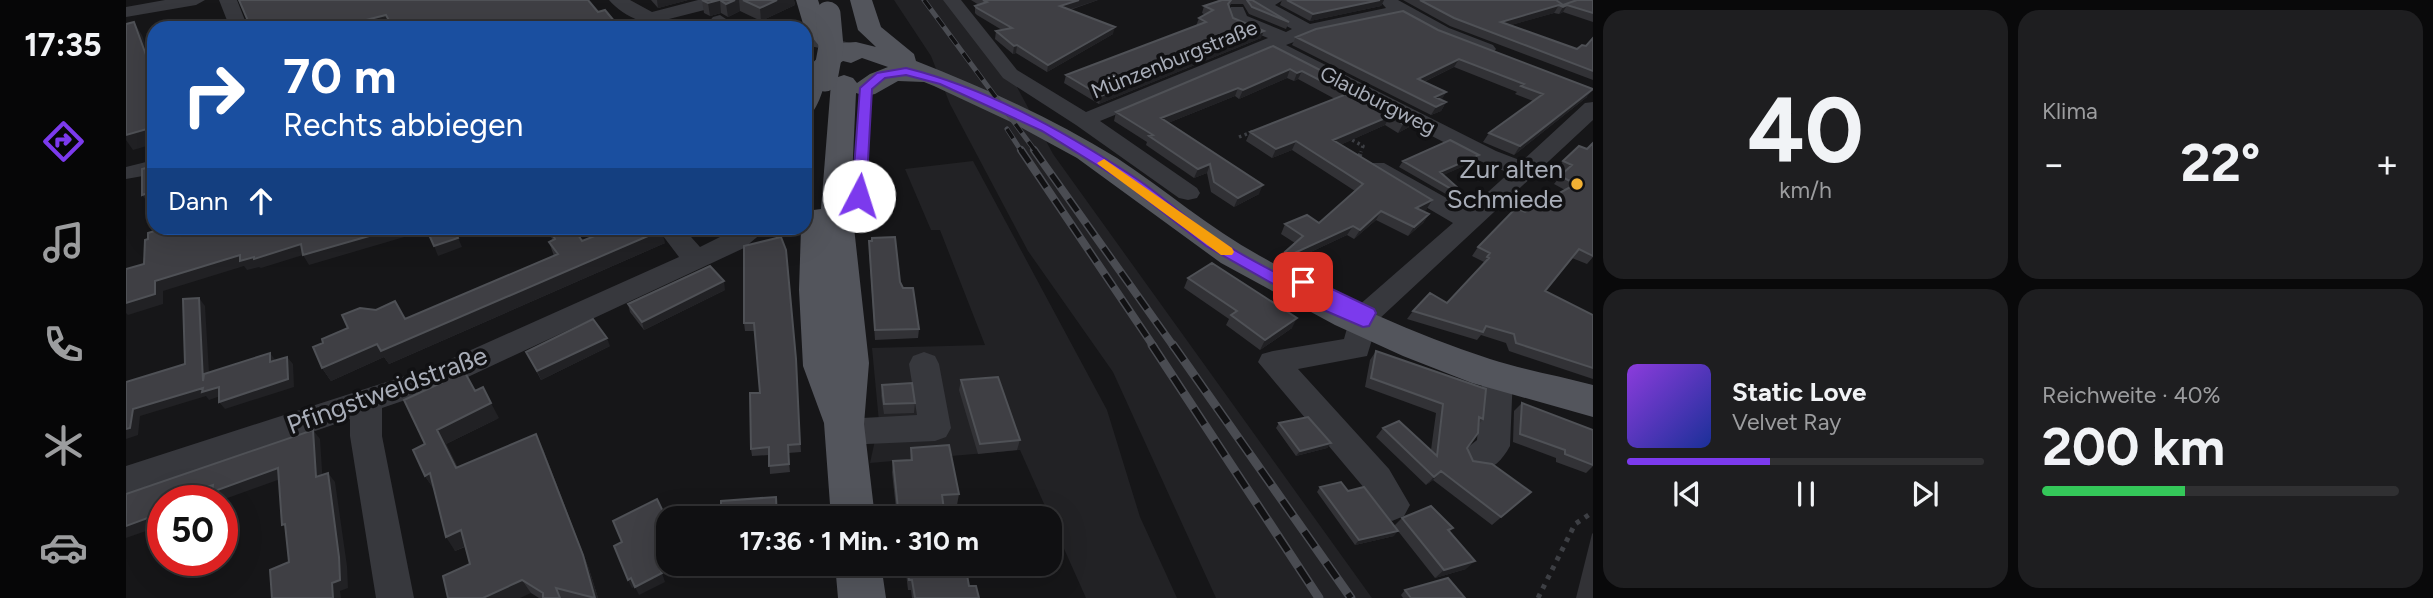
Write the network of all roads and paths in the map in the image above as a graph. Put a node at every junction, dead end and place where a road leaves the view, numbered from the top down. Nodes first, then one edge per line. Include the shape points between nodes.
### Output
1 (196, 0) edge
2 (228, 0) edge
3 (618, 0) edge
4 (722, 0) edge
5 (952, 0) edge
6 (1274, 0) edge
7 (1384, 0) edge
8 (158, 7) junction
9 (1403, 10) junction
10 (126, 12) edge
11 (1237, 12) dead end
12 (652, 19) junction
13 (154, 21) edge
14 (236, 21) edge
15 (657, 21) edge
16 (1307, 30) junction
17 (1277, 41) junction
18 (830, 44) edge
19 (1505, 56) edge
20 (944, 81) junction
21 (1591, 114) edge
22 (1084, 120) junction
23 (1261, 129) edge
24 (1340, 132) edge
25 (1239, 137) dead end
26 (1359, 158) joint
27 (1526, 171) junction
28 (1181, 203) junction
29 (1470, 222) junction
30 (820, 228) edge
31 (675, 235) edge
32 (745, 235) edge
33 (695, 259) junction
34 (816, 290) junction
35 (1366, 317) junction
36 (924, 364) dead end
37 (1498, 375) junction
38 (1591, 400) edge
39 (366, 401) junction
40 (844, 428) junction
41 (1479, 458) dead end
42 (126, 481) edge
43 (1392, 505) dead end
44 (852, 506) edge
45 (1593, 512) edge
46 (859, 576) edge
47 (395, 598) edge
48 (862, 598) edge
49 (1538, 598) edge

1 - 8 street
2 - 14 street
3 - 12 street
4 - 12 street
5 - 22 street via 1010,74
6 - 16 street via 1258,3
7 - 9 street
8 - 10 street
8 - 13 street
9 - 16 street, Münzenburgstraße
9 - 19 street via 1442,32
11 - 17 street, Glauburgweg via 1238,19
12 - 15 street
16 - 17 street, Münzenburgstraße
17 - 22 street, Münzenburgstraße
17 - 27 street, Glauburgweg via 1488,156
18 - 20 main road
18 - 20 main road via 881,75 906,72
18 - 30 main road via 859,196
18 - 34 main road
20 - 28 main road via 1017,114
21 - 27 street
22 - 28 street
23 - 25 path
24 - 26 path via 1363,146
26 - 29 street
27 - 29 street
28 - 35 main road via 1211,242 1248,265 1311,298
29 - 35 street
30 - 34 main road
30 - 40 main road via 850,363
31 - 33 street
32 - 33 street, Pfingstweidstraße
33 - 39 street, Pfingstweidstraße via 465,367
34 - 40 main road via 822,366
35 - 37 main road via 1419,347
35 - 38 main road
35 - 43 street via 1357,348 1273,362 1377,479
36 - 40 street via 935,428
37 - 38 main road
37 - 41 street via 1493,446
39 - 42 street, Pfingstweidstraße
39 - 47 street via 366,436
40 - 44 main road
45 - 49 path via 1576,524
46 - 48 main road

